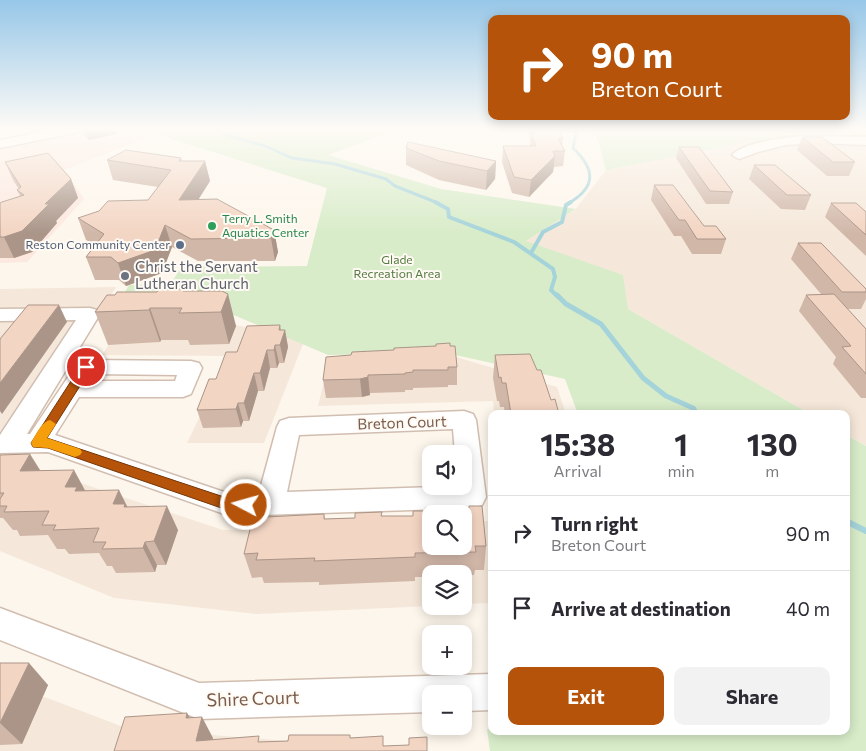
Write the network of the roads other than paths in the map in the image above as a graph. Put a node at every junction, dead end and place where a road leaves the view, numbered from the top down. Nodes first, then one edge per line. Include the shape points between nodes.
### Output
1 (0, 315) edge
2 (73, 389) dead end
3 (37, 443) junction
4 (4, 444) edge
5 (270, 504) junction
6 (0, 624) edge
7 (488, 692) edge
8 (472, 693) edge
9 (422, 694) edge

1 - 4 street, Breton Court via 90,314
2 - 3 street
3 - 4 street, Breton Court
3 - 5 street, Breton Court via 49,443 230,505
5 - 5 street, Breton Court via 289,427 464,420 472,497
6 - 9 street, Shire Court via 199,701
7 - 8 street, Shire Court

